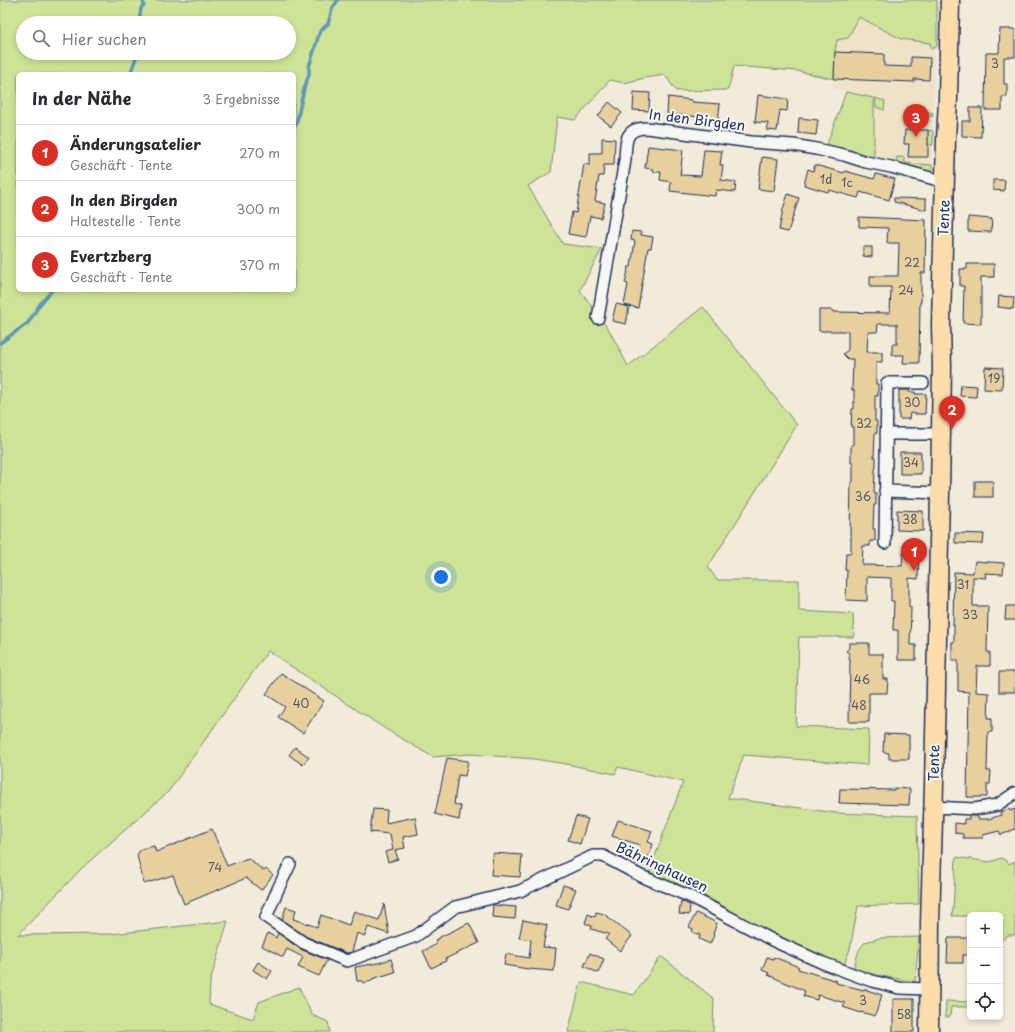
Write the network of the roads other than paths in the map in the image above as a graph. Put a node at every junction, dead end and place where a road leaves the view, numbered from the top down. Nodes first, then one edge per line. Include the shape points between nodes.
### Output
1 (950, 1) edge
2 (945, 182) junction
3 (598, 318) dead end
4 (923, 383) dead end
5 (886, 434) junction
6 (940, 434) junction
7 (885, 491) junction
8 (940, 493) junction
9 (885, 543) dead end
10 (1015, 793) edge
11 (933, 807) junction
12 (290, 864) dead end
13 (929, 989) junction
14 (929, 1032) edge

1 - 2 main road, Tente
2 - 3 street, In den Birgden via 816,149 638,128 627,138
2 - 6 main road, Tente
4 - 5 street via 887,383
5 - 6 street
5 - 7 street
6 - 8 main road, Tente
7 - 8 street
7 - 9 street
8 - 11 main road, Tente
10 - 11 street via 998,805 975,809
11 - 13 main road, Tente
12 - 13 street, Bähringhausen via 266,917 304,943 347,961 416,936 455,908 520,891 593,856 603,856 823,963 899,988
13 - 14 main road, Tente

